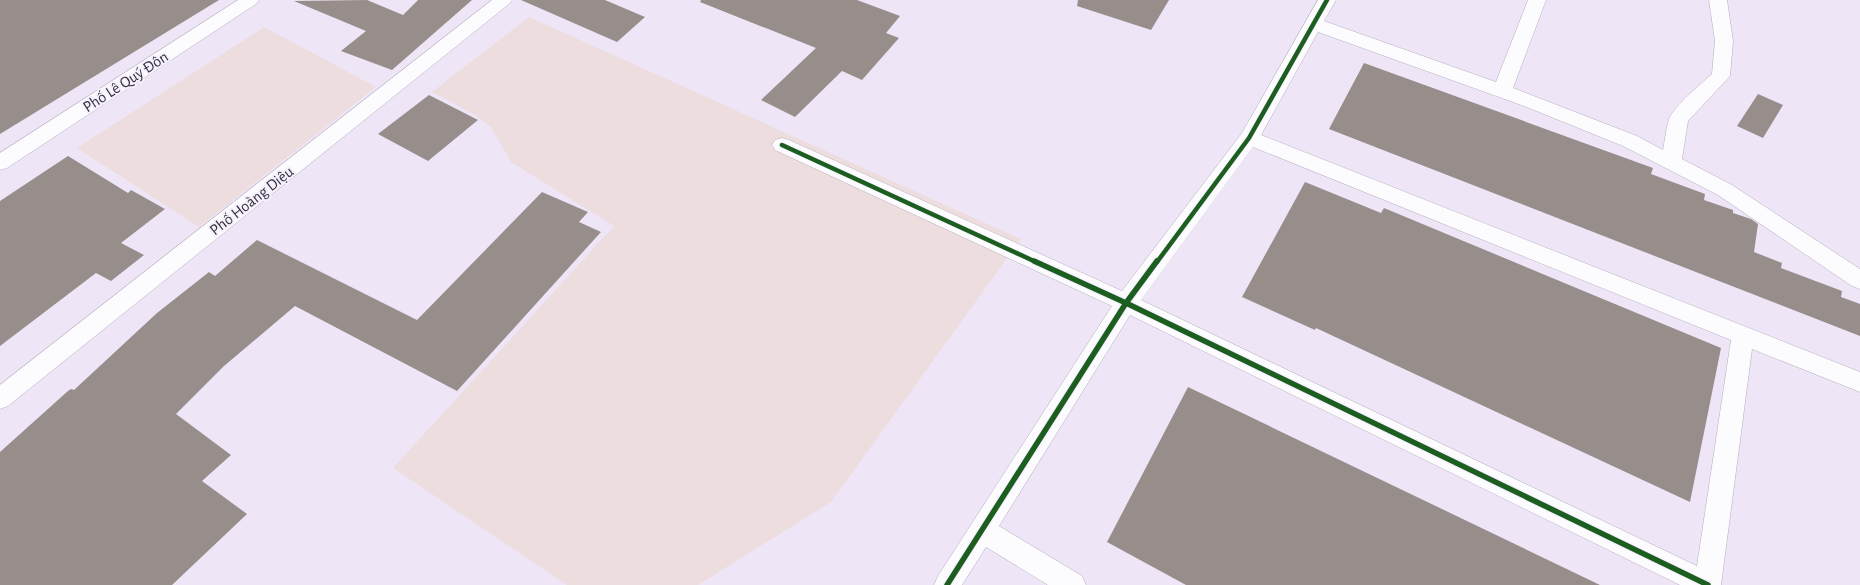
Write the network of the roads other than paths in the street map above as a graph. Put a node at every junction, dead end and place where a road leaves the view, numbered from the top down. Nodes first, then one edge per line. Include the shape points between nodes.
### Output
1 (250, 0) edge
2 (1327, 0) edge
3 (1537, 0) edge
4 (1718, 0) edge
5 (498, 1) edge
6 (1313, 24) junction
7 (1502, 90) junction
8 (1249, 138) junction
9 (782, 145) dead end
10 (1671, 162) junction
11 (0, 163) edge
12 (1860, 280) edge
13 (1126, 303) junction
14 (1743, 335) junction
15 (1860, 382) edge
16 (0, 399) edge
17 (983, 531) junction
18 (947, 585) edge
19 (1073, 585) edge
20 (1708, 585) edge

1 - 11 street, Phố Lê Quý Đôn
2 - 6 street
3 - 7 street
4 - 10 street via 1724,41 1721,76 1679,119
5 - 16 street, Phố Hoàng Diệu
6 - 7 street
6 - 8 street
7 - 10 street via 1630,142
8 - 13 street
8 - 14 street
9 - 13 street
10 - 12 street via 1726,190
13 - 17 street
13 - 20 street
14 - 15 street
14 - 20 street
17 - 18 street
17 - 19 street

